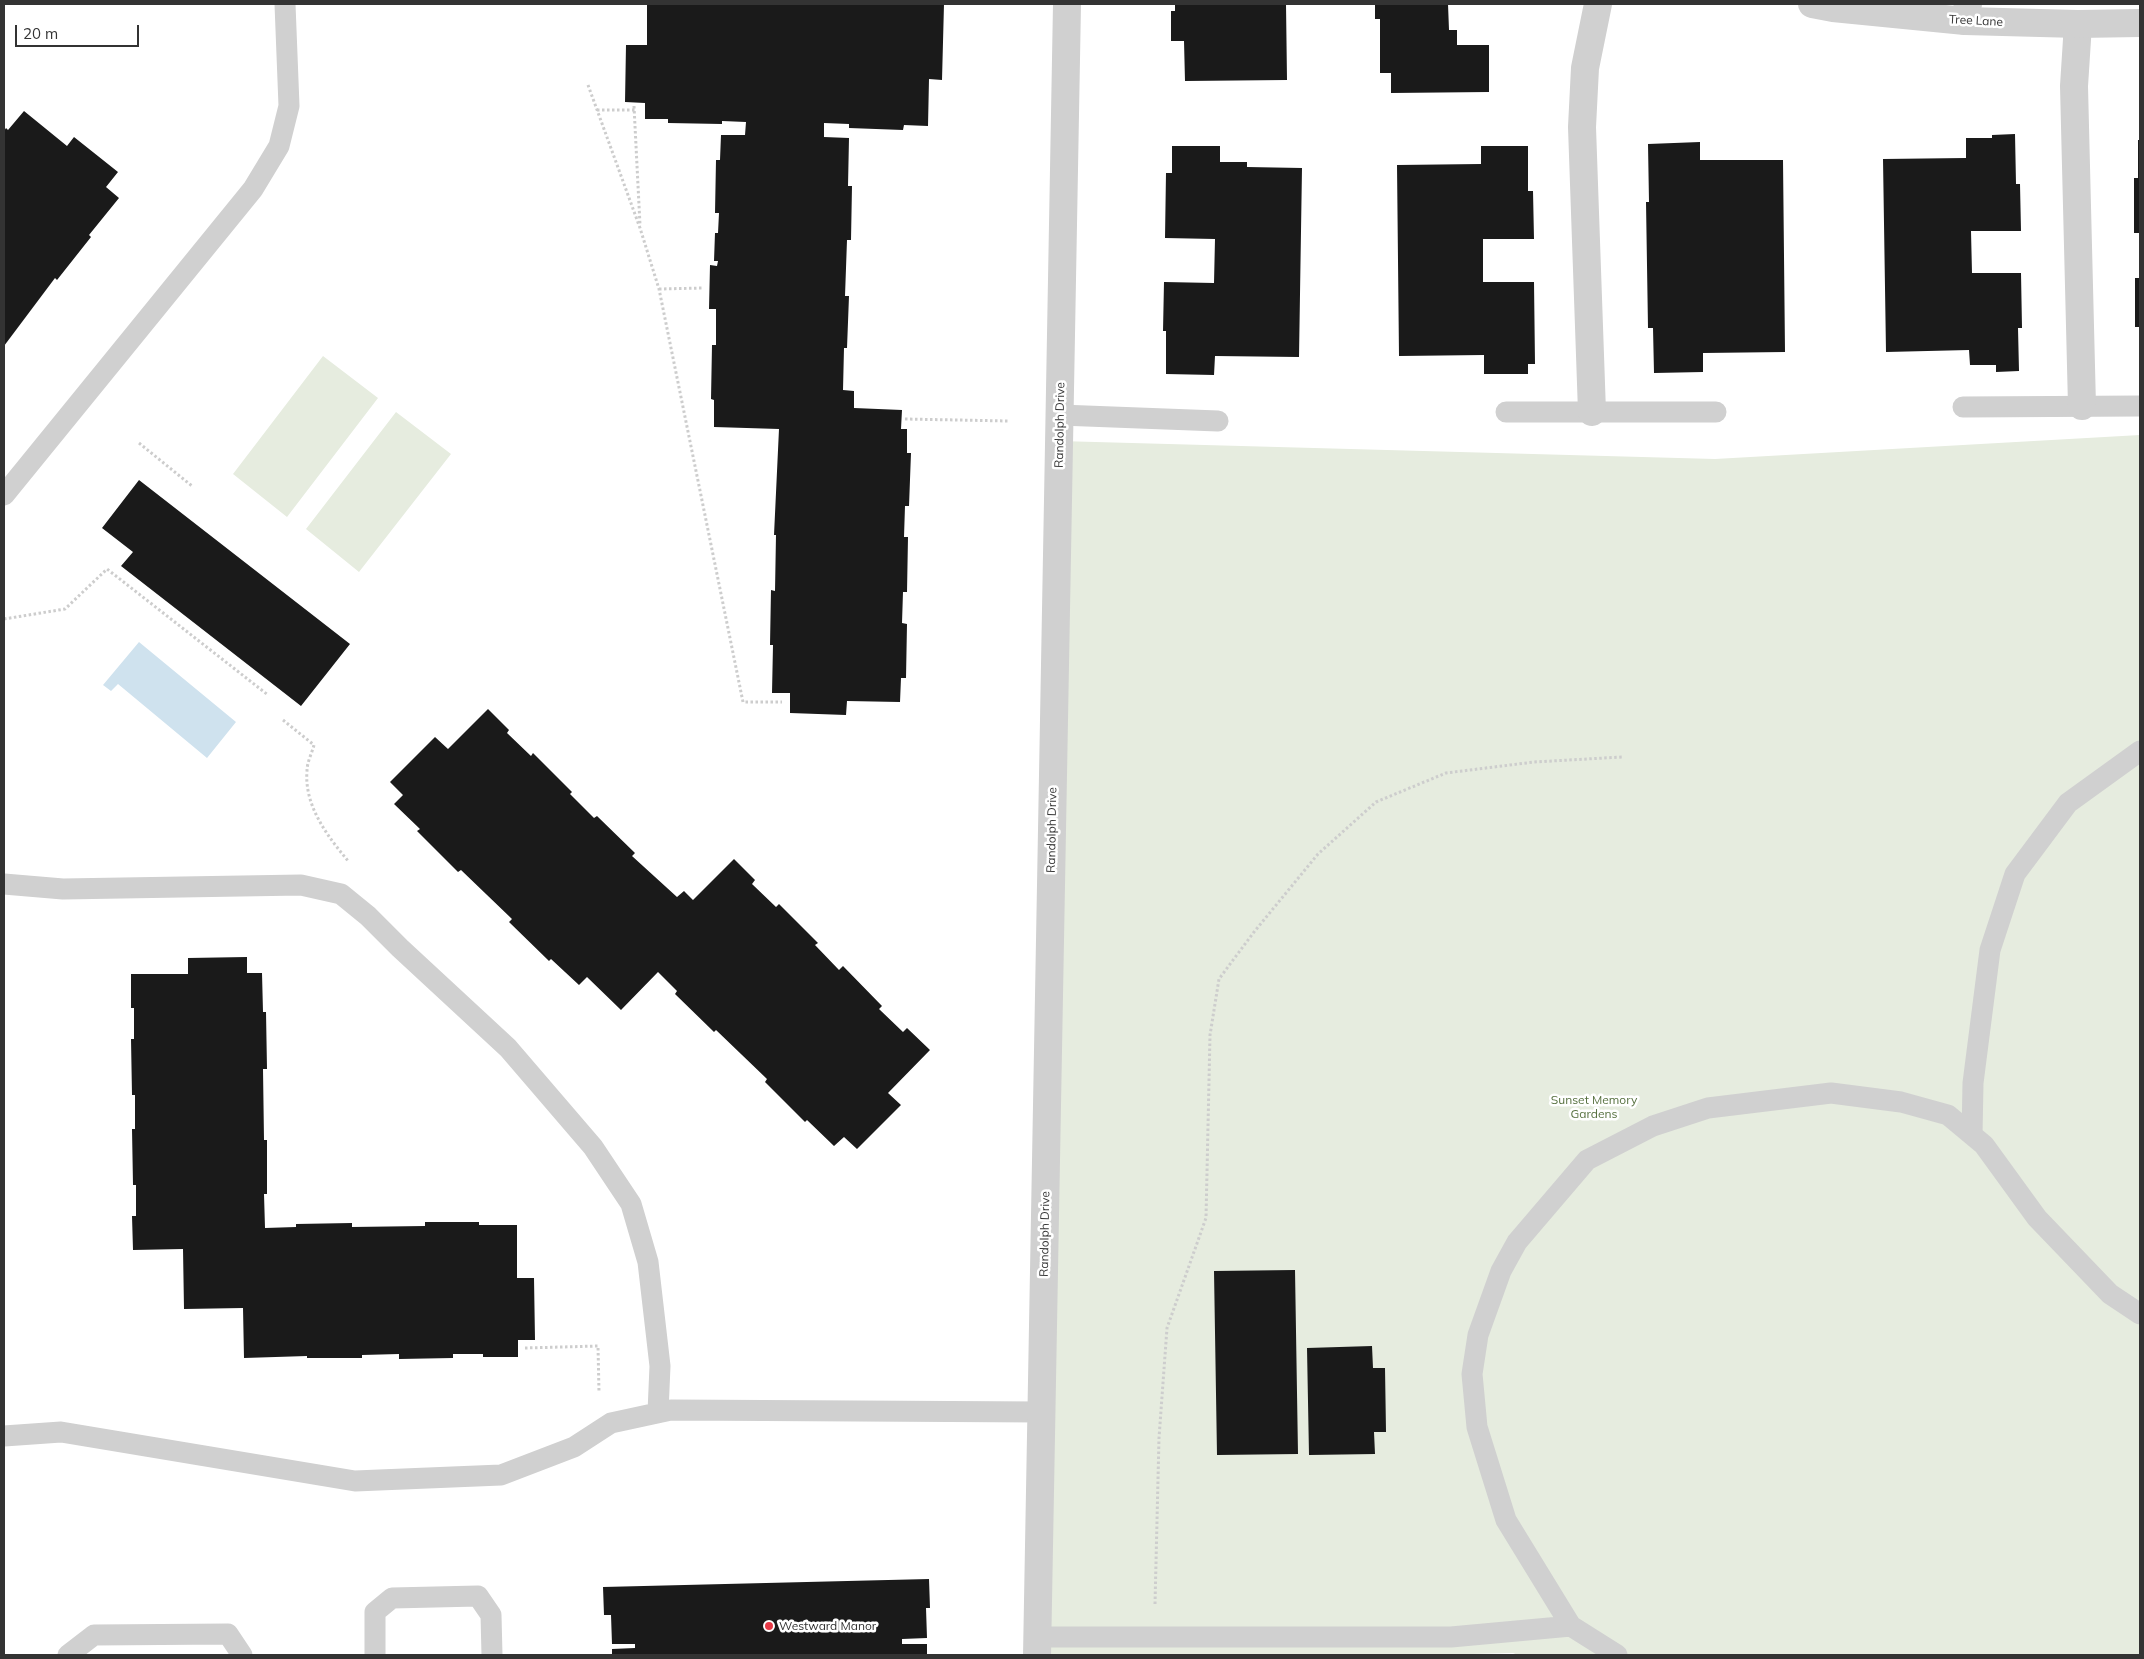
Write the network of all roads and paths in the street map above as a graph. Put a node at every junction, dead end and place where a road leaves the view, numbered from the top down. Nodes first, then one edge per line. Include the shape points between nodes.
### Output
1 (285, 4) edge
2 (1067, 4) edge
3 (1598, 4) edge
4 (1812, 4) edge
5 (1966, 13) edge
6 (2140, 23) edge
7 (2078, 24) junction
8 (588, 85) dead end
9 (597, 110) junction
10 (640, 228) junction
11 (703, 288) dead end
12 (659, 289) junction
13 (2082, 406) junction
14 (2140, 406) edge
15 (1963, 407) dead end
16 (1506, 412) dead end
17 (1592, 412) junction
18 (1716, 412) dead end
19 (1060, 415) junction
20 (905, 419) dead end
21 (1008, 421) dead end
22 (1218, 421) dead end
23 (139, 443) dead end
24 (192, 486) dead end
25 (4, 495) edge
26 (4, 619) edge
27 (268, 696) dead end
28 (782, 702) dead end
29 (283, 720) dead end
30 (2140, 750) edge
31 (1622, 757) dead end
32 (353, 866) dead end
33 (4, 884) edge
34 (1972, 1135) junction
35 (2140, 1314) edge
36 (525, 1348) dead end
37 (600, 1398) dead end
38 (658, 1412) junction
39 (1042, 1412) junction
40 (4, 1436) edge
41 (1571, 1626) junction
42 (1154, 1637) junction
43 (1038, 1646) edge
44 (68, 1655) edge
45 (242, 1655) edge
46 (376, 1655) edge
47 (492, 1655) edge
48 (1616, 1655) edge

1 - 25 lane via 288,106 279,146 253,189
2 - 19 street, Randolph Drive
3 - 17 street via 1585,68 1582,127
4 - 5 street, Tree Lane via 1833,8
5 - 7 street, Tree Lane
6 - 7 street, Tree Lane
7 - 13 street via 2074,86
8 - 9 path
9 - 10 path
9 - 10 path via 635,108
10 - 12 path
11 - 12 path
12 - 28 path via 743,702
13 - 14 lane
13 - 15 lane
16 - 17 lane
17 - 18 lane
19 - 22 lane
19 - 39 street, Randolph Drive
20 - 21 path
23 - 24 path
26 - 27 path via 65,609 107,569
29 - 32 path via 314,744 307,771 308,795 318,820
30 - 34 lane via 2068,803 2015,874 1990,950 1973,1083
31 - 42 path via 1534,762 1446,773 1376,802 1318,854 1219,979 1210,1035 1206,1218 1167,1328 1158,1438
33 - 38 lane via 63,889 301,885 341,894 508,1048 593,1147 631,1204 649,1272 660,1366
34 - 35 lane via 1984,1145 2037,1218 2110,1294
34 - 41 lane via 1948,1115 1901,1102 1831,1093 1708,1108 1653,1126 1587,1160 1517,1242 1501,1271 1478,1335 1472,1374 1476,1427 1506,1520
36 - 37 path via 598,1346
38 - 39 lane
38 - 40 lane via 611,1423 574,1447 501,1475 355,1481 61,1432
39 - 43 street, Randolph Drive
41 - 42 lane via 1451,1637
41 - 48 lane
42 - 43 lane
44 - 45 lane via 94,1635 228,1634
46 - 47 lane via 375,1612 392,1598 478,1596 491,1615

